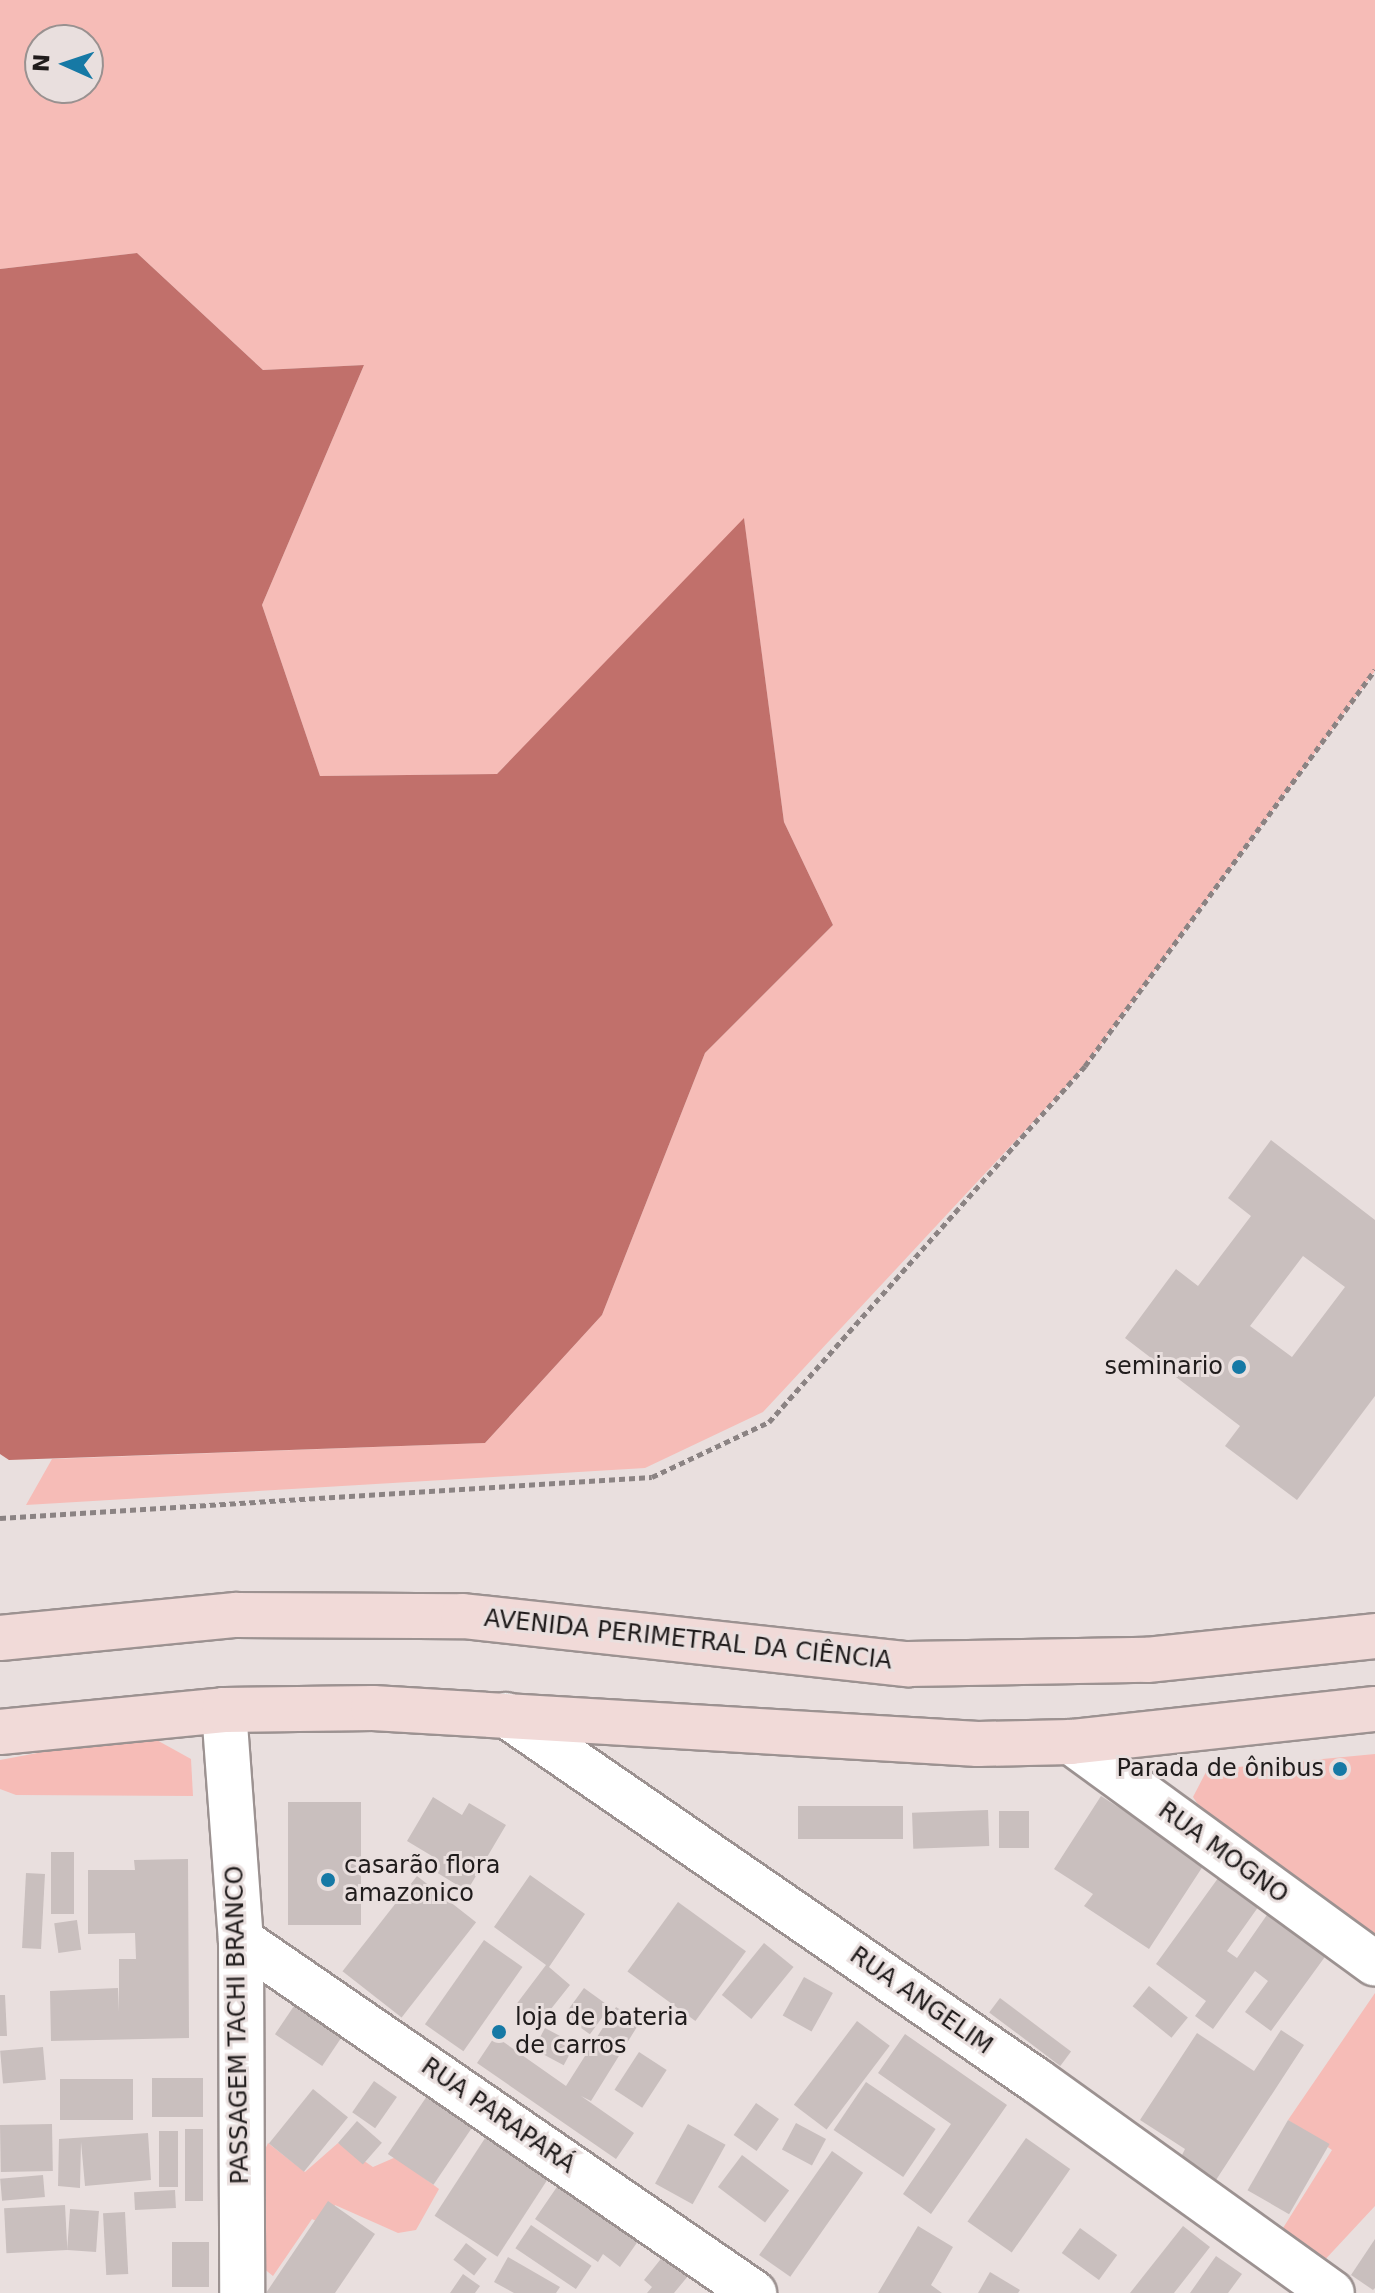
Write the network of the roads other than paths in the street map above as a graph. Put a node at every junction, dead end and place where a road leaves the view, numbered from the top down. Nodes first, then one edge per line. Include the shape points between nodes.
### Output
1 (1375, 1636) edge
2 (0, 1638) edge
3 (1375, 1709) edge
4 (224, 1710) junction
5 (506, 1715) junction
6 (0, 1732) edge
7 (1071, 1742) junction
8 (241, 1940) junction
9 (1375, 1964) edge
10 (242, 2293) edge
11 (754, 2293) edge
12 (1332, 2293) edge

1 - 2 main road, AVENIDA PERIMETRAL DA CIÊNCIA via 1147,1660 908,1664 463,1616 236,1615
3 - 7 main road
4 - 5 main road via 373,1708
4 - 6 main road
4 - 8 street, PASSAGEM TACHI BRANCO
5 - 7 main road via 963,1743
5 - 12 street, RUA ANGELIM via 1037,2081
7 - 9 street, RUA MOGNO
8 - 10 street, PASSAGEM TACHI BRANCO
8 - 11 street, RUA PARAPARÁ

